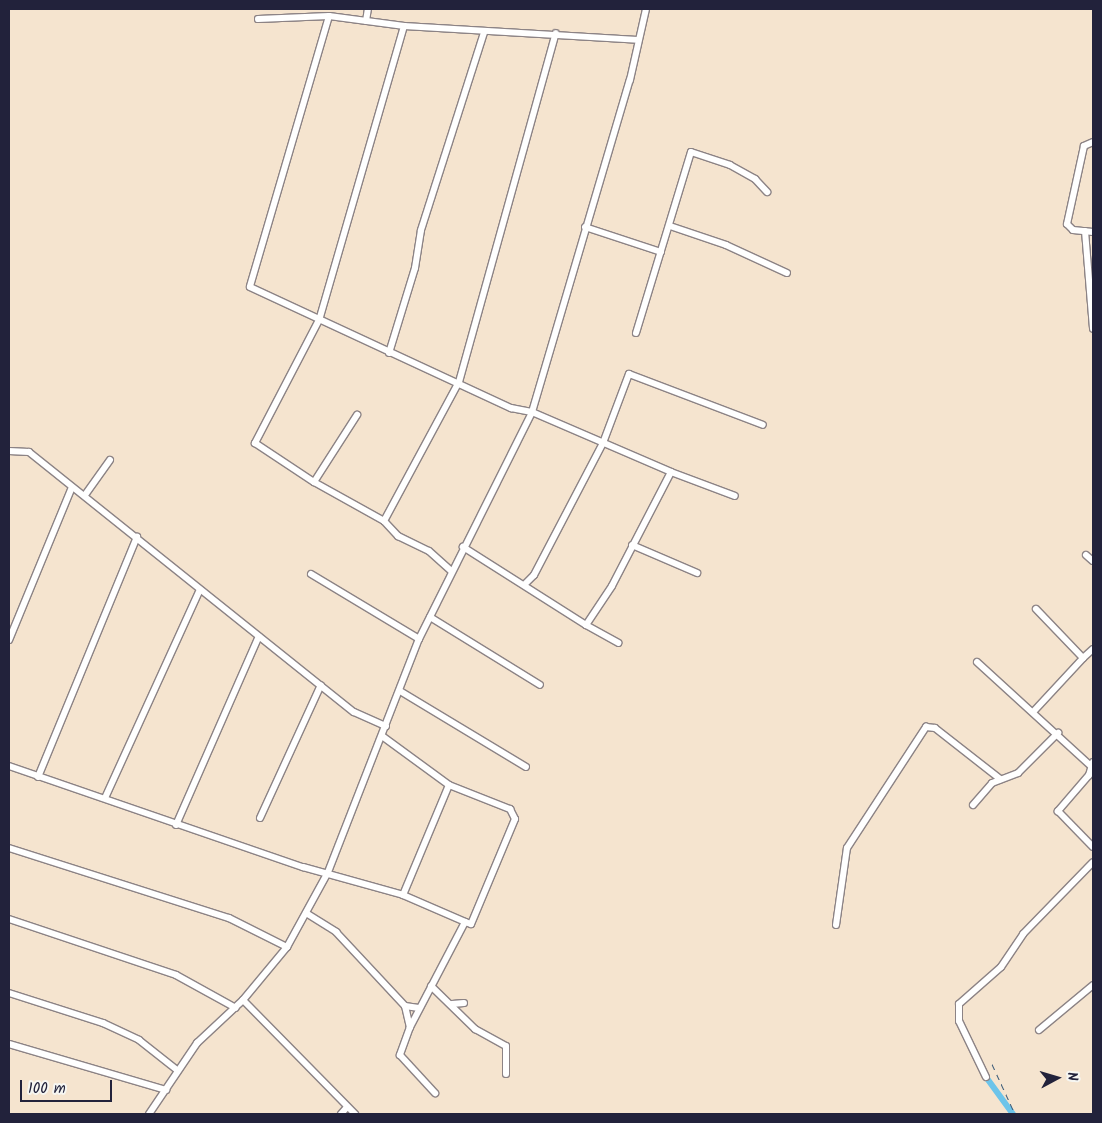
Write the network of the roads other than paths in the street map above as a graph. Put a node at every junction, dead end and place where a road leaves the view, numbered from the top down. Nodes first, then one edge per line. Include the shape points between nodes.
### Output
1 (368, 9) edge
2 (646, 9) edge
3 (329, 16) junction
4 (258, 19) dead end
5 (366, 20) junction
6 (404, 26) junction
7 (484, 32) junction
8 (556, 33) junction
9 (638, 40) junction
10 (1093, 142) edge
11 (767, 192) dead end
12 (670, 226) junction
13 (585, 227) junction
14 (1085, 231) junction
15 (1093, 232) edge
16 (661, 252) junction
17 (786, 273) dead end
18 (319, 320) junction
19 (1093, 329) edge
20 (636, 334) dead end
21 (389, 353) junction
22 (460, 382) junction
23 (532, 412) junction
24 (357, 415) dead end
25 (763, 425) dead end
26 (603, 443) junction
27 (9, 451) edge
28 (110, 460) dead end
29 (671, 472) junction
30 (314, 482) junction
31 (72, 488) junction
32 (85, 495) junction
33 (735, 496) dead end
34 (384, 521) junction
35 (137, 537) junction
36 (632, 545) junction
37 (463, 547) junction
38 (1086, 555) dead end
39 (1093, 561) edge
40 (451, 571) junction
41 (697, 573) dead end
42 (311, 574) dead end
43 (524, 586) junction
44 (200, 590) junction
45 (1036, 609) dead end
46 (430, 617) junction
47 (586, 625) junction
48 (259, 636) junction
49 (419, 638) junction
50 (9, 640) edge
51 (618, 643) dead end
52 (1093, 649) edge
53 (1083, 658) junction
54 (977, 662) dead end
55 (320, 686) junction
56 (540, 686) dead end
57 (400, 691) junction
58 (1034, 711) junction
59 (386, 726) junction
60 (1058, 733) junction
61 (382, 736) junction
62 (9, 766) edge
63 (1093, 766) edge
64 (526, 767) dead end
65 (38, 777) junction
66 (1000, 779) junction
67 (449, 785) junction
68 (105, 798) junction
69 (973, 804) dead end
70 (260, 818) dead end
71 (176, 825) junction
72 (1093, 847) edge
73 (9, 848) edge
74 (1093, 862) edge
75 (328, 872) junction
76 (403, 895) junction
77 (306, 913) junction
78 (9, 918) edge
79 (465, 922) junction
80 (836, 925) dead end
81 (287, 947) junction
82 (431, 986) junction
83 (1093, 986) edge
84 (9, 992) edge
85 (244, 1000) junction
86 (464, 1003) dead end
87 (452, 1004) junction
88 (405, 1006) junction
89 (236, 1008) junction
90 (419, 1008) junction
91 (410, 1027) junction
92 (1039, 1030) dead end
93 (9, 1044) edge
94 (177, 1070) junction
95 (506, 1074) dead end
96 (986, 1077) dead end
97 (166, 1090) junction
98 (435, 1093) dead end
99 (347, 1107) junction
100 (149, 1114) edge
101 (341, 1114) edge
102 (355, 1114) edge

1 - 5 street
2 - 9 street
3 - 4 street
3 - 5 street
3 - 18 street via 250,287
5 - 6 street
6 - 7 street
6 - 18 street
7 - 8 street
7 - 21 street via 421,230 415,268
8 - 9 street
8 - 22 street
9 - 13 street
10 - 14 street via 1084,146 1067,224
11 - 12 street via 755,179 730,165 691,152
12 - 16 street
12 - 17 street via 726,245
13 - 16 street
13 - 23 street
14 - 15 street
14 - 19 street
16 - 20 street
18 - 21 street
18 - 30 street via 256,443
21 - 22 street
22 - 23 street via 511,408
22 - 34 street
23 - 26 street
23 - 37 street
24 - 30 street
25 - 26 street via 629,374
26 - 29 street
26 - 43 street via 534,575
27 - 31 street via 26,450
28 - 32 street
29 - 33 street
29 - 36 street
30 - 34 street
31 - 32 street
31 - 50 street
32 - 35 street
34 - 40 street via 398,536 429,550
35 - 44 street
35 - 65 street
36 - 41 street
36 - 47 street
37 - 40 street
37 - 43 street
38 - 39 street
40 - 46 street
42 - 49 street
43 - 47 street
44 - 48 street
44 - 68 street
45 - 53 street
46 - 49 street
46 - 56 street
47 - 51 street
48 - 55 street
48 - 71 street
49 - 57 street
52 - 53 street
53 - 58 street
54 - 58 street
55 - 59 street via 354,712
55 - 70 street
57 - 59 street
57 - 64 street
58 - 60 street
59 - 61 street
60 - 63 street
60 - 66 street via 1018,774
61 - 67 street
61 - 75 street
62 - 65 street
63 - 72 street via 1058,812
65 - 68 street
66 - 69 street
66 - 80 street via 935,728 926,727 847,848
67 - 76 street
67 - 79 street via 510,809 515,819 471,924
68 - 71 street
71 - 75 street
73 - 81 street via 229,918
74 - 96 street via 1023,934 1002,967 959,1004 959,1020
75 - 76 street
75 - 77 street
76 - 79 street
77 - 81 street
77 - 88 street via 336,932
78 - 89 street via 176,975
79 - 82 street
81 - 85 street
82 - 87 street
82 - 90 street
83 - 92 street
84 - 94 street via 102,1023 139,1040
85 - 89 street
85 - 99 street
86 - 87 street
87 - 95 street via 476,1029 506,1046
88 - 90 street
88 - 91 street
89 - 94 street via 197,1043
90 - 91 street
91 - 98 street via 400,1055
93 - 97 street
94 - 97 street
97 - 100 street
99 - 101 street
99 - 102 street

